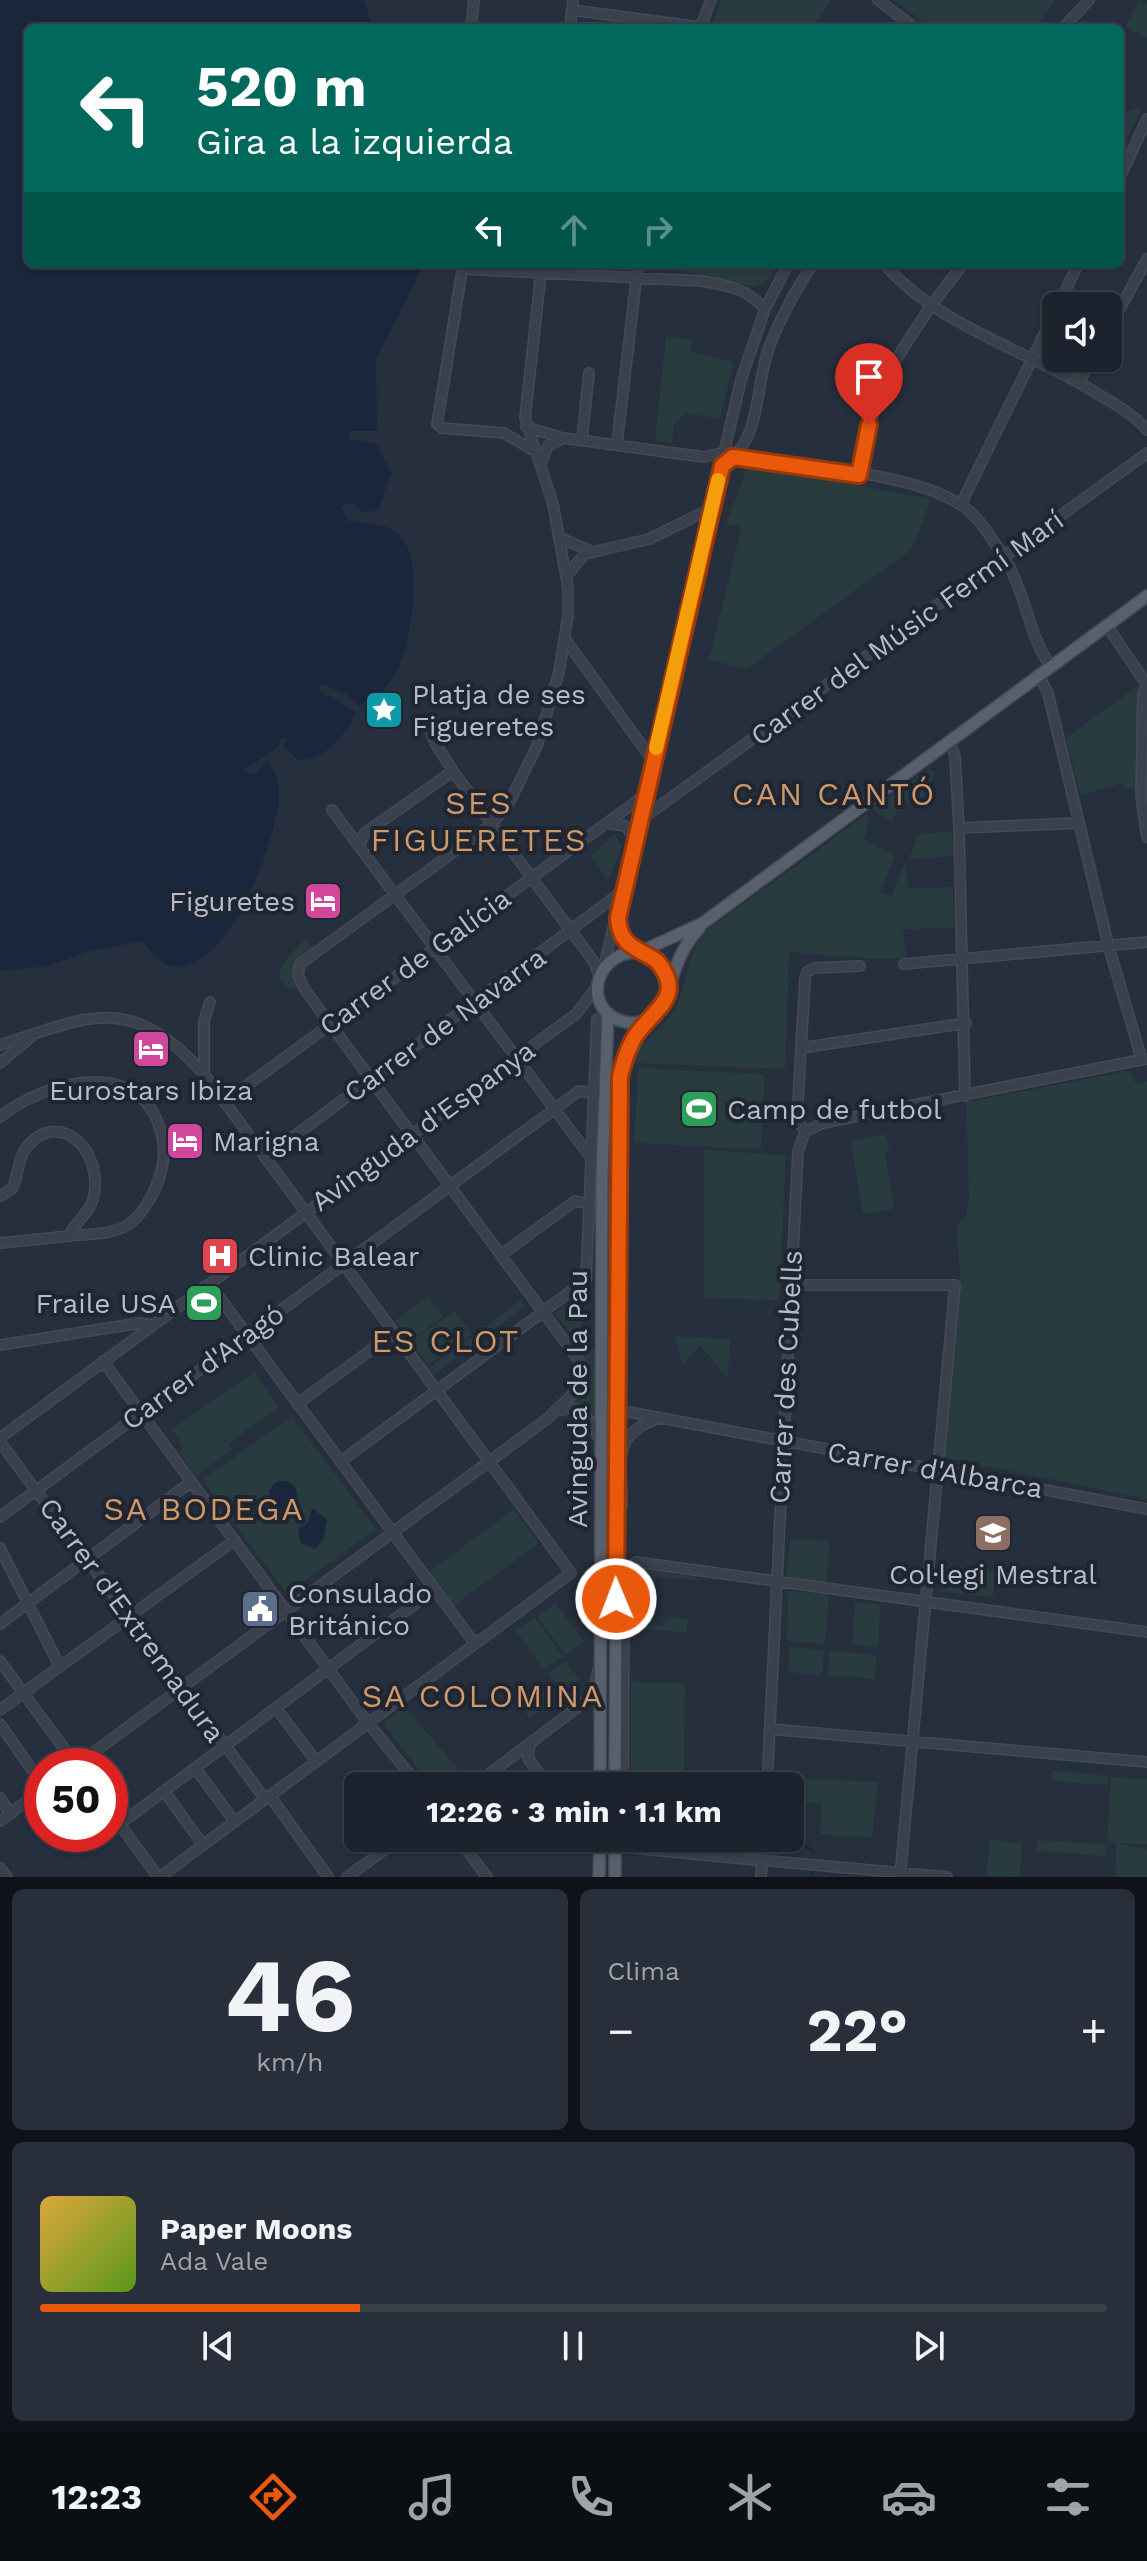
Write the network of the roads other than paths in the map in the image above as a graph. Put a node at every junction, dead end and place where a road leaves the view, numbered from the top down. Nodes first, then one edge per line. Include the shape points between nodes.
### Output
1 (474, 0) edge
2 (711, 0) edge
3 (878, 0) edge
4 (1089, 0) edge
5 (573, 5) edge
6 (471, 24) edge
7 (678, 24) edge
8 (702, 24) edge
9 (910, 24) edge
10 (1067, 24) edge
11 (1147, 119) edge
12 (1124, 167) edge
13 (1147, 259) edge
14 (463, 268) edge
15 (541, 268) edge
16 (638, 268) edge
17 (786, 268) edge
18 (810, 268) edge
19 (888, 268) edge
20 (960, 268) edge
21 (1076, 268) edge
22 (637, 276) junction
23 (1065, 292) edge
24 (1122, 305) edge
25 (930, 307) junction
26 (765, 309) junction
27 (1042, 339) edge
28 (1032, 359) junction
29 (1085, 372) edge
30 (589, 373) dead end
31 (1079, 382) junction
32 (526, 422) junction
33 (1147, 430) edge
34 (504, 433) junction
35 (563, 438) junction
36 (582, 440) junction
37 (617, 444) junction
38 (534, 451) junction
39 (729, 451) junction
40 (1147, 453) edge
41 (704, 457) junction
42 (540, 465) junction
43 (720, 470) junction
44 (859, 475) junction
45 (961, 504) junction
46 (712, 508) junction
47 (683, 525) junction
48 (559, 537) junction
49 (704, 543) junction
50 (592, 552) junction
51 (1003, 557) junction
52 (567, 576) junction
53 (1147, 596) edge
54 (1107, 626) junction
55 (565, 639) junction
56 (582, 665) junction
57 (1051, 667) junction
58 (559, 672) junction
59 (1039, 676) junction
60 (1147, 686) edge
61 (427, 720) dead end
62 (659, 733) junction
63 (637, 737) junction
64 (950, 742) junction
65 (653, 761) junction
66 (453, 771) junction
67 (645, 795) junction
68 (332, 810) dead end
69 (639, 821) junction
70 (607, 823) junction
71 (1079, 823) junction
72 (492, 824) junction
73 (959, 828) junction
74 (1147, 837) edge
75 (635, 838) junction
76 (360, 843) junction
77 (532, 878) junction
78 (624, 890) junction
79 (394, 895) junction
80 (618, 918) junction
81 (703, 923) junction
82 (571, 931) junction
83 (1147, 942) edge
84 (1109, 948) junction
85 (434, 949) junction
86 (683, 951) junction
87 (638, 952) junction
88 (964, 961) junction
89 (904, 964) dead end
90 (860, 966) dead end
91 (600, 976) junction
92 (669, 987) junction
93 (210, 1002) dead end
94 (475, 1004) junction
95 (581, 1013) junction
96 (604, 1014) junction
97 (652, 1017) junction
98 (966, 1023) junction
99 (330, 1025) junction
100 (32, 1035) junction
101 (0, 1045) edge
102 (801, 1048) junction
103 (627, 1051) junction
104 (515, 1059) junction
105 (1144, 1059) edge
106 (0, 1063) edge
107 (204, 1074) junction
108 (370, 1081) junction
109 (600, 1094) junction
110 (965, 1096) junction
111 (224, 1102) junction
112 (553, 1109) junction
113 (0, 1117) edge
114 (805, 1132) junction
115 (410, 1136) junction
116 (265, 1158) junction
117 (591, 1158) junction
118 (449, 1185) junction
119 (4, 1195) edge
120 (589, 1204) junction
121 (305, 1213) junction
122 (69, 1236) junction
123 (0, 1243) edge
124 (501, 1255) junction
125 (343, 1263) junction
126 (790, 1285) junction
127 (204, 1287) junction
128 (543, 1312) junction
129 (152, 1325) junction
130 (394, 1333) junction
131 (247, 1335) junction
132 (0, 1345) edge
133 (103, 1361) junction
134 (437, 1390) junction
135 (297, 1404) junction
136 (555, 1412) junction
137 (629, 1412) dead end
138 (141, 1413) junction
139 (659, 1418) junction
140 (0, 1440) edge
141 (601, 1443) junction
142 (783, 1443) junction
143 (490, 1461) junction
144 (340, 1462) junction
145 (937, 1470) junction
146 (191, 1482) junction
147 (36, 1490) junction
148 (1147, 1509) edge
149 (0, 1517) edge
150 (392, 1532) junction
151 (235, 1540) junction
152 (0, 1548) edge
153 (616, 1557) junction
154 (87, 1559) junction
155 (777, 1581) junction
156 (434, 1590) junction
157 (925, 1602) junction
158 (28, 1603) junction
159 (286, 1610) junction
160 (129, 1617) junction
161 (0, 1624) edge
162 (1147, 1632) edge
163 (475, 1644) junction
164 (0, 1661) edge
165 (600, 1665) junction
166 (60, 1667) junction
167 (328, 1669) junction
168 (183, 1687) junction
169 (24, 1693) junction
170 (276, 1708) junction
171 (0, 1710) edge
172 (368, 1723) junction
173 (0, 1724) edge
174 (770, 1729) junction
175 (912, 1742) junction
176 (530, 1744) junction
177 (225, 1746) junction
178 (63, 1748) edge
179 (100, 1748) edge
180 (514, 1756) junction
181 (24, 1758) edge
182 (528, 1758) junction
183 (316, 1761) junction
184 (1147, 1762) edge
185 (195, 1768) junction
186 (408, 1772) edge
187 (492, 1772) edge
188 (538, 1772) edge
189 (600, 1772) edge
190 (621, 1772) edge
191 (621, 1772) edge
192 (768, 1772) edge
193 (164, 1791) junction
194 (0, 1798) edge
195 (267, 1798) junction
196 (24, 1804) edge
197 (11, 1814) junction
198 (128, 1818) edge
199 (0, 1821) edge
200 (235, 1822) junction
201 (128, 1835) edge
202 (203, 1845) junction
203 (382, 1852) edge
204 (468, 1852) edge
205 (599, 1852) edge
206 (618, 1852) edge
207 (699, 1852) edge
208 (763, 1852) edge
209 (756, 1860) dead end
210 (771, 1861) dead end
211 (0, 1868) edge
212 (900, 1875) edge
213 (7, 1877) edge
214 (159, 1877) edge
215 (328, 1877) edge
216 (347, 1877) edge
217 (487, 1877) edge
218 (599, 1877) edge
219 (615, 1877) edge
220 (761, 1877) edge
221 (947, 1877) edge

1 - 6 street
2 - 8 street
3 - 9 street
4 - 10 street
5 - 7 street
11 - 12 street
13 - 24 street
14 - 34 street via 437,424
15 - 22 street
15 - 32 street
16 - 22 street
17 - 26 street
18 - 39 street via 768,350 747,440
19 - 25 street
20 - 25 street
21 - 23 street
22 - 26 street via 719,284 755,297
22 - 37 street
25 - 28 street
25 - 44 street via 880,384
26 - 39 street via 741,380
27 - 28 street
28 - 31 street
28 - 45 street
29 - 31 street
30 - 36 street
31 - 33 street
32 - 34 street
32 - 35 street
32 - 38 street
34 - 38 street
35 - 36 street
35 - 42 street via 548,446
36 - 37 street
37 - 41 street
38 - 42 street
39 - 41 street
39 - 43 street
39 - 44 street
40 - 51 street, Carrer del Músic Fermí Marí
41 - 43 street
42 - 48 street
43 - 46 street
44 - 45 street via 929,488
45 - 51 street
46 - 47 street
46 - 49 street
47 - 49 street via 695,529
47 - 50 street
48 - 50 street
48 - 52 street
49 - 62 street
50 - 52 street via 580,557
51 - 57 street via 1022,594 1035,644
51 - 69 street, Carrer del Músic Fermí Marí
52 - 55 street
53 - 54 main road
54 - 57 main road
54 - 60 street
55 - 56 street
55 - 58 street
56 - 58 street
56 - 63 street
57 - 59 main road
58 - 72 street via 526,771
59 - 64 main road
59 - 71 street via 1048,693
60 - 74 street via 1141,796
61 - 66 street
62 - 63 street
62 - 65 street
63 - 65 street
64 - 73 street
64 - 81 main road
65 - 67 street
66 - 72 street
66 - 76 street via 365,833
67 - 69 street
67 - 70 street, Carrer de Galícia
68 - 76 street
69 - 75 street
70 - 75 street via 625,826
70 - 77 street, Carrer de Galícia
71 - 73 street
71 - 84 street
72 - 77 street
72 - 79 street
73 - 88 street
75 - 78 street
76 - 79 street
77 - 82 street
77 - 85 street, Carrer de Galícia
78 - 80 street
78 - 82 street, Carrer de Navarra
79 - 85 street
79 - 99 street via 300,964 298,975 305,990
80 - 87 street via 622,939
80 - 91 street
81 - 86 main road
81 - 87 main road
82 - 91 street
82 - 94 street, Carrer de Navarra
83 - 84 street
84 - 88 street
84 - 105 street
85 - 94 street
85 - 99 street, Carrer de Galícia
86 - 92 main road
86 - 103 main road via 669,1008
87 - 91 main road via 618,955
87 - 92 main road via 657,961
88 - 89 street
88 - 98 street
90 - 102 street, Carrer des Cubells via 807,972
91 - 95 street, Avinguda d'Espanya
91 - 96 main road
92 - 97 main road via 664,1004
93 - 107 street via 204,1021
94 - 104 street
94 - 108 street, Carrer de Navarra
95 - 96 street
95 - 104 street, Avinguda d'Espanya
96 - 97 main road via 625,1022
96 - 109 street, Avinguda de la Pau
96 - 109 main road, Avinguda de la Pau via 608,1041
97 - 103 main road, Avinguda de la Pau
98 - 102 street
98 - 110 street
99 - 108 street
99 - 111 street, Carrer de Galícia
100 - 101 street
100 - 106 street
100 - 107 street via 88,1018 129,1018 161,1035
102 - 114 street, Carrer des Cubells via 797,1118
103 - 153 main road, Avinguda de la Pau via 619,1090
104 - 112 street
104 - 115 street, Avinguda d'Espanya
105 - 110 street
107 - 111 street
108 - 115 street
108 - 116 street, Carrer de Navarra
109 - 112 street, Carrer d'Aragó via 579,1091
109 - 117 street, Avinguda de la Pau
109 - 141 main road, Avinguda de la Pau
110 - 114 street via 823,1123
111 - 116 street
112 - 117 street
112 - 118 street, Carrer d'Aragó
113 - 122 street via 21,1102 94,1081 124,1086 148,1102 165,1151 148,1204 124,1227
114 - 126 street, Carrer des Cubells via 798,1151
115 - 118 street
115 - 121 street, Avinguda d'Espanya
116 - 121 street
117 - 120 street, Avinguda de la Pau
118 - 124 street
118 - 125 street, Carrer d'Aragó
119 - 122 street via 16,1183 21,1158 32,1143 56,1134 80,1141 90,1152 95,1191 88,1213
120 - 124 street via 575,1201
120 - 128 street, Avinguda de la Pau via 586,1280
121 - 125 street
121 - 127 street, Avinguda d'Espanya
122 - 123 street
124 - 128 street
125 - 130 street
125 - 131 street, Carrer d'Aragó
126 - 142 street, Carrer des Cubells
126 - 145 street via 955,1285
127 - 129 street, Avinguda d'Espanya
127 - 131 street via 220,1298
128 - 134 street
128 - 136 street via 583,1366 578,1391
129 - 132 street
129 - 133 street, Avinguda d'Espanya
130 - 134 street
130 - 135 street
131 - 135 street
131 - 138 street, Carrer d'Aragó
133 - 138 street
133 - 140 street, Avinguda d'Espanya
134 - 143 street
134 - 144 street
135 - 144 street
136 - 141 street via 584,1412
136 - 143 street
137 - 139 street, Carrer d'Albarca
138 - 146 street
138 - 147 street, Carrer d'Aragó
139 - 142 street, Carrer d'Albarca
139 - 153 street via 634,1429 623,1443
140 - 147 street, Carrer d'Extremadura
141 - 165 main road, Avinguda de la Pau
142 - 145 street, Carrer d'Albarca
142 - 155 street, Carrer des Cubells
143 - 150 street
143 - 163 street via 571,1573
144 - 150 street
145 - 148 street, Carrer d'Albarca
145 - 157 street
146 - 151 street
146 - 154 street
147 - 149 street, Carrer d'Aragó
147 - 154 street, Carrer d'Extremadura
150 - 156 street
150 - 159 street
151 - 159 street
151 - 160 street
152 - 158 street
153 - 190 main road, Avinguda de la Pau
154 - 158 street
154 - 160 street, Carrer d'Extremadura
155 - 157 street
155 - 174 street, Carrer des Cubells
155 - 191 street via 636,1562 624,1570
156 - 163 street
156 - 167 street
157 - 162 street
157 - 175 street
158 - 161 street
158 - 166 street
159 - 167 street
159 - 168 street
160 - 166 street
160 - 168 street, Carrer d'Extremadura
163 - 172 street
164 - 169 street
165 - 176 street via 591,1696
165 - 189 main road, Avinguda de la Pau
166 - 169 street
167 - 170 street
167 - 172 street
168 - 177 street, Carrer d'Extremadura
168 - 179 street
169 - 171 street
169 - 178 street
170 - 177 street
170 - 183 street
172 - 183 street
172 - 186 street
173 - 181 street
174 - 175 street
174 - 192 street, Carrer des Cubells
175 - 184 street
175 - 212 street
176 - 180 street
176 - 182 street
177 - 185 street
177 - 195 street, Carrer d'Extremadura
180 - 182 street
180 - 187 street
182 - 188 street
183 - 195 street
185 - 193 street
185 - 200 street
193 - 198 street
193 - 202 street
194 - 197 street
195 - 200 street
195 - 215 street, Carrer d'Extremadura
196 - 197 street
197 - 199 street
200 - 202 street
201 - 214 street
202 - 214 street
203 - 216 street
204 - 217 street
205 - 218 main road
206 - 219 main road
207 - 209 street
208 - 220 street
210 - 212 street
211 - 213 street
212 - 221 street

